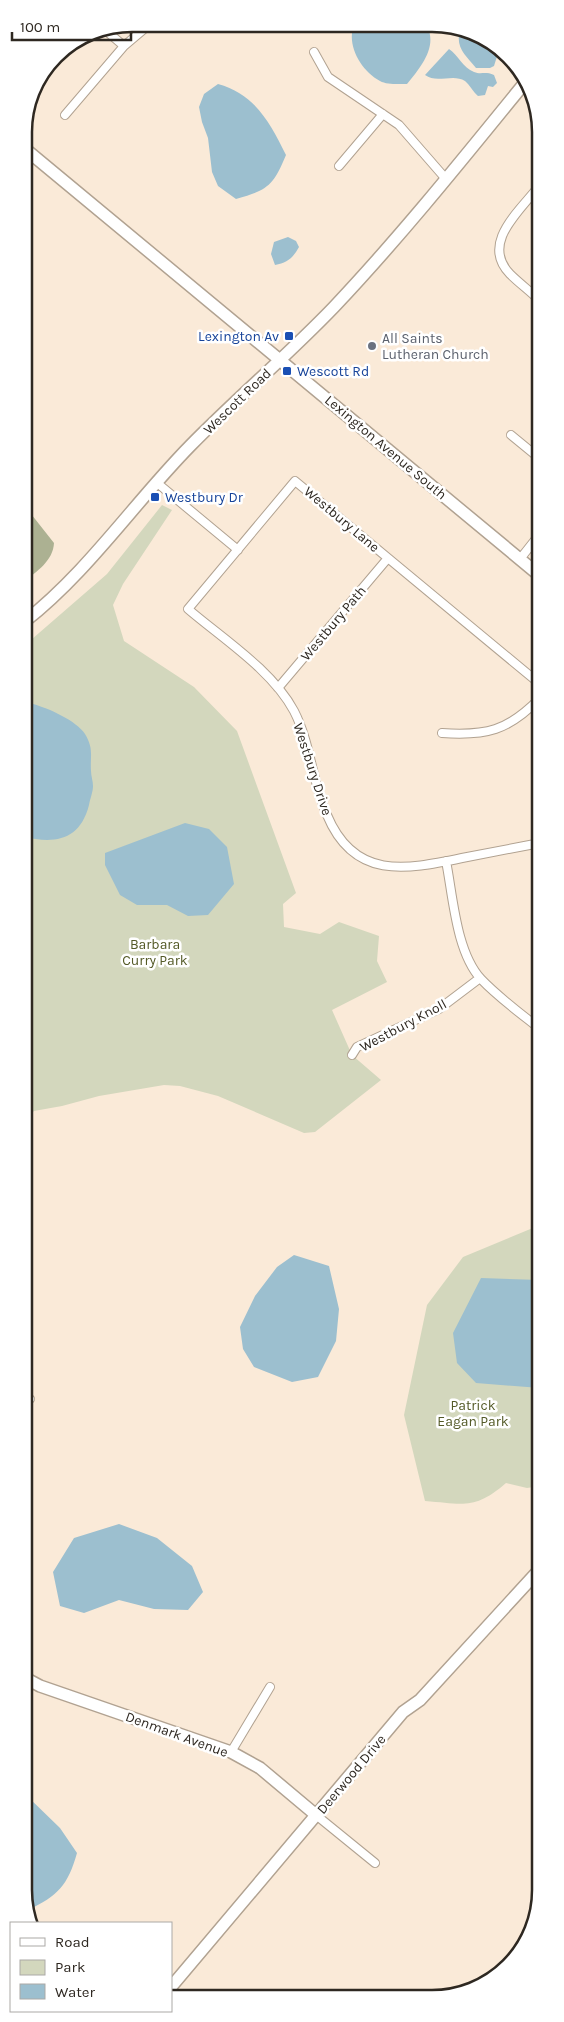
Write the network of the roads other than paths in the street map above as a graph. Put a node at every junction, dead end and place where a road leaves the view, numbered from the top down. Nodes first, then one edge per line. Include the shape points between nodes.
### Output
1 (139, 33) edge
2 (111, 35) edge
3 (124, 46) junction
4 (314, 52) dead end
5 (521, 88) edge
6 (383, 114) junction
7 (65, 115) dead end
8 (33, 155) edge
9 (339, 166) dead end
10 (446, 179) junction
11 (532, 195) edge
12 (532, 294) edge
13 (280, 360) junction
14 (511, 435) dead end
15 (532, 452) edge
16 (156, 482) junction
17 (532, 545) edge
18 (238, 550) junction
19 (388, 558) junction
20 (520, 559) junction
21 (532, 568) edge
22 (33, 615) edge
23 (532, 677) edge
24 (278, 688) junction
25 (532, 706) edge
26 (442, 733) dead end
27 (532, 845) edge
28 (446, 861) junction
29 (480, 978) junction
30 (531, 1022) edge
31 (352, 1055) dead end
32 (531, 1579) edge
33 (32, 1682) edge
34 (270, 1687) dead end
35 (231, 1752) junction
36 (316, 1815) junction
37 (375, 1863) dead end
38 (172, 1986) edge

1 - 3 street
2 - 3 street
3 - 7 street
4 - 6 street via 328,77
5 - 10 street, Wescott Road
6 - 9 street
6 - 10 street via 399,125
8 - 13 street, Lexington Avenue South
10 - 13 street, Wescott Road via 360,280
11 - 12 street via 504,230 499,242 499,256 509,273
13 - 16 street, Wescott Road via 190,445
13 - 20 street, Lexington Avenue South
14 - 15 street
16 - 18 street
16 - 22 street, Wescott Road via 86,564
17 - 20 street
18 - 19 street, Westbury Lane via 295,481
18 - 24 street, Westbury Drive via 188,609
19 - 23 street, Westbury Lane
19 - 24 street, Westbury Path
20 - 21 street, Lexington Avenue South
24 - 28 street, Westbury Drive via 303,730 326,814 337,836 370,862 391,868
25 - 26 street via 523,715 493,731 468,735
27 - 28 street, Westbury Drive
28 - 29 street via 462,943
29 - 30 street
29 - 31 street, Westbury Knoll via 439,1009 357,1047
32 - 36 street, Deerwood Drive via 420,1700 403,1712
33 - 35 street, Denmark Avenue
34 - 35 street
35 - 36 street, Denmark Avenue via 260,1768
36 - 37 street
36 - 38 street, Deerwood Drive

